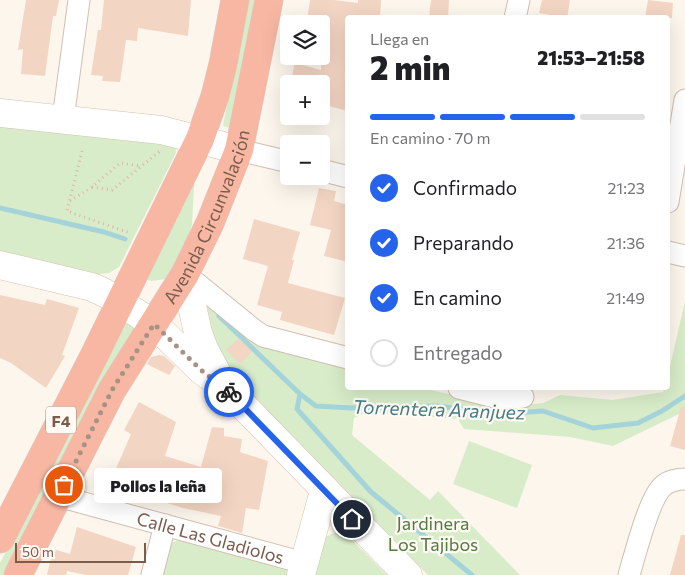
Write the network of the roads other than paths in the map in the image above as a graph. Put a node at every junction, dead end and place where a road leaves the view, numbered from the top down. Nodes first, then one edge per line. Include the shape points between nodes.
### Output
1 (79, 0) edge
2 (235, 0) edge
3 (268, 0) edge
4 (518, 0) edge
5 (516, 15) edge
6 (685, 100) edge
7 (0, 113) edge
8 (63, 119) junction
9 (200, 139) junction
10 (239, 150) junction
11 (280, 160) edge
12 (330, 172) edge
13 (345, 175) edge
14 (670, 190) edge
15 (670, 252) edge
16 (685, 256) edge
17 (0, 266) edge
18 (185, 274) junction
19 (120, 301) junction
20 (154, 324) junction
21 (345, 357) edge
22 (225, 387) junction
23 (467, 390) edge
24 (523, 397) dead end
25 (681, 479) edge
26 (324, 491) junction
27 (58, 496) junction
28 (165, 525) junction
29 (0, 539) edge
30 (303, 569) edge
31 (18, 575) edge
32 (152, 575) edge
33 (408, 575) edge
34 (629, 575) edge

1 - 8 street
2 - 9 highway, Avenida Circunvalación / F4 via 217,88
3 - 10 highway, Avenida Circunvalación / F4
4 - 5 street
6 - 14 street
7 - 8 main road
8 - 9 main road via 160,130
9 - 10 main road
9 - 19 highway, Avenida Circunvalación / F4
10 - 11 street
10 - 18 highway, Avenida Circunvalación / F4 via 210,223
12 - 13 street
15 - 16 street
17 - 19 main road via 92,287
18 - 20 highway, Avenida Circunvalación / F4
18 - 21 street via 263,336
18 - 22 main road via 204,349
19 - 20 main road
19 - 29 highway, Avenida Circunvalación / F4
20 - 22 main road via 201,370
20 - 27 highway, Avenida Circunvalación / F4 via 112,390
22 - 26 main road
23 - 24 street via 503,399
25 - 34 street via 663,486 653,499
26 - 30 main road
26 - 33 main road
27 - 28 street, Calle Las Gladiolos
27 - 31 highway, Avenida Circunvalación / F4
28 - 30 street, Calle Las Gladiolos
28 - 32 street

